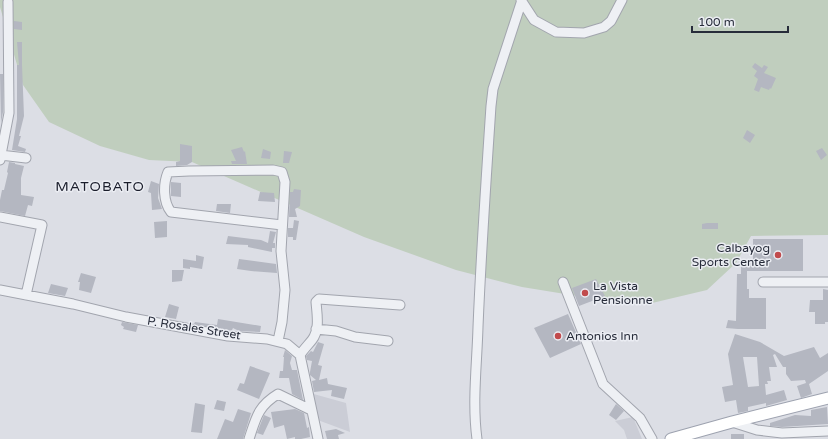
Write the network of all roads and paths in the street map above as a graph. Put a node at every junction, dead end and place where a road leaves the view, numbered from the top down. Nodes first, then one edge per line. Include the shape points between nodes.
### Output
1 (522, 0) edge
2 (622, 0) edge
3 (8, 2) dead end
4 (0, 156) edge
5 (26, 158) dead end
6 (0, 217) edge
7 (282, 225) junction
8 (563, 282) dead end
9 (763, 282) dead end
10 (828, 282) edge
11 (0, 290) edge
12 (26, 295) junction
13 (400, 305) dead end
14 (316, 329) junction
15 (278, 341) junction
16 (388, 341) dead end
17 (300, 355) junction
18 (828, 398) edge
19 (311, 410) junction
20 (732, 422) junction
21 (828, 431) edge
22 (248, 439) edge
23 (318, 439) edge
24 (477, 439) edge
25 (652, 439) edge
26 (671, 439) edge

1 - 2 street via 534,20 556,32 584,33 604,28 611,21
1 - 24 street via 493,89 491,106 475,386 474,422
3 - 4 street via 9,113
4 - 5 street
6 - 12 street via 42,225
7 - 7 street via 285,182 282,172 168,172 165,196 171,212
7 - 15 street via 281,251 285,290
8 - 25 street via 603,384 640,418
9 - 10 street
11 - 12 street, P. Rosales Street
12 - 15 street, P. Rosales Street via 228,336
13 - 14 street via 319,299 316,302
14 - 16 street
14 - 17 street via 313,339
15 - 17 street, P. Rosales Street via 287,344
17 - 19 street
18 - 20 main road
19 - 22 street via 278,394 259,410
19 - 23 street
20 - 21 street via 769,432
20 - 26 main road

